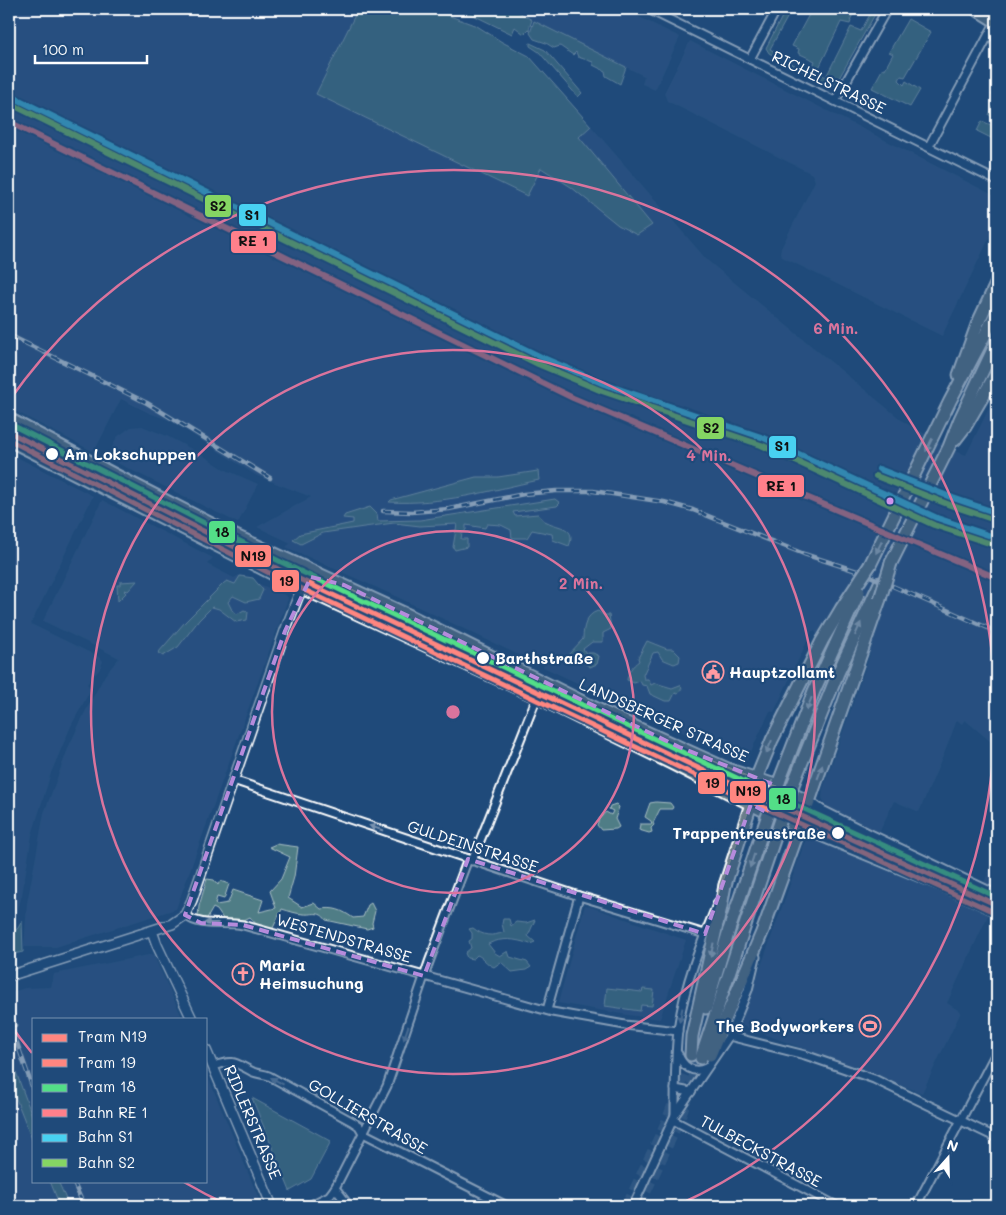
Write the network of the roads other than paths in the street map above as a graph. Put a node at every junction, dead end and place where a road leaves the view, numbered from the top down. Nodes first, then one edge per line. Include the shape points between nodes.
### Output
1 (648, 9) edge
2 (777, 9) edge
3 (887, 9) edge
4 (976, 9) edge
5 (996, 22) edge
6 (750, 59) junction
7 (836, 101) junction
8 (929, 146) junction
9 (997, 181) edge
10 (997, 282) edge
11 (997, 312) edge
12 (997, 342) edge
13 (997, 372) edge
14 (950, 401) junction
15 (10, 423) edge
16 (9, 440) edge
17 (949, 447) junction
18 (891, 563) junction
19 (870, 565) junction
20 (344, 585) junction
21 (303, 588) junction
22 (536, 698) junction
23 (756, 779) junction
24 (233, 780) junction
25 (809, 802) junction
26 (751, 804) junction
27 (800, 828) junction
28 (470, 860) junction
29 (725, 885) junction
30 (579, 896) junction
31 (997, 896) edge
32 (997, 911) edge
33 (185, 915) junction
34 (763, 930) junction
35 (152, 931) junction
36 (704, 934) junction
37 (9, 976) edge
38 (424, 976) junction
39 (547, 1010) junction
40 (192, 1018) edge
41 (678, 1030) junction
42 (729, 1036) junction
43 (677, 1051) junction
44 (997, 1051) edge
45 (208, 1054) edge
46 (702, 1059) junction
47 (214, 1066) junction
48 (675, 1089) junction
49 (691, 1092) junction
50 (674, 1118) junction
51 (960, 1120) junction
52 (363, 1133) junction
53 (997, 1138) edge
54 (335, 1188) junction
55 (636, 1205) edge
56 (272, 1206) edge
57 (309, 1206) edge
58 (348, 1206) edge
59 (507, 1206) edge
60 (837, 1206) edge
61 (916, 1206) edge

1 - 6 street, RICHELSTRASSE
2 - 6 street
3 - 7 street
4 - 5 main road
5 - 8 street
6 - 7 street, RICHELSTRASSE
7 - 8 street, RICHELSTRASSE
8 - 9 street, RICHELSTRASSE
10 - 14 main road via 974,332
11 - 14 main road
12 - 17 main road
13 - 17 main road via 965,427
14 -> 19 main road
15 - 20 main road, LANDSBERGER STRASSE via 227,532
16 - 21 main road, LANDSBERGER STRASSE
17 - 18 main road
25 -> 18 main road, bridge
46 -> 18 main road, bridge via 789,795 838,673
19 -> 23 main road, bridge via 822,641
19 -> 46 main road, bridge via 798,732 766,818 730,930
20 - 21 street, LANDSBERGER STRASSE via 313,576
20 - 23 main road, LANDSBERGER STRASSE via 713,763
21 - 22 main road, LANDSBERGER STRASSE
21 - 24 street
22 - 26 main road, LANDSBERGER STRASSE
22 - 28 street
23 - 25 main road, LANDSBERGER STRASSE
23 - 26 main road
28 -> 24 street, GULDEINSTRASSE
24 - 33 street
25 - 27 main road
25 - 31 main road, LANDSBERGER STRASSE via 868,835
26 - 27 main road, LANDSBERGER STRASSE
26 - 29 main road
27 - 32 main road, LANDSBERGER STRASSE
27 - 34 main road
28 - 30 street, GULDEINSTRASSE
28 - 38 street
29 - 36 street
29 -> 46 main road via 692,1036
30 - 36 street, GULDEINSTRASSE
30 - 39 street
33 - 35 street
38 -> 33 street, WESTENDSTRASSE via 238,924 201,923
34 - 42 street via 748,990
34 - 46 main road
35 - 37 street
35 - 40 street
36 -> 41 street via 692,967
38 - 39 street, WESTENDSTRASSE
38 -> 52 street via 387,1086
39 - 41 street, WESTENDSTRASSE via 625,1025
41 - 43 street
42 - 46 street
42 - 51 street via 805,1056 874,1080
43 - 46 street via 682,1063 690,1070 700,1070
43 - 48 street
44 - 51 street
45 - 47 street, RIDLERSTRASSE
46 - 49 street
52 -> 47 street, GOLLIERSTRASSE via 360,1126 269,1076 254,1073 236,1063
47 - 56 street, RIDLERSTRASSE
48 - 49 street
48 - 50 street
49 - 50 street
50 - 55 street
50 - 60 street, TULBECKSTRASSE
51 - 53 street
51 - 61 street
52 - 54 street
52 - 59 street, GOLLIERSTRASSE
54 - 57 street via 329,1196
54 - 58 street

